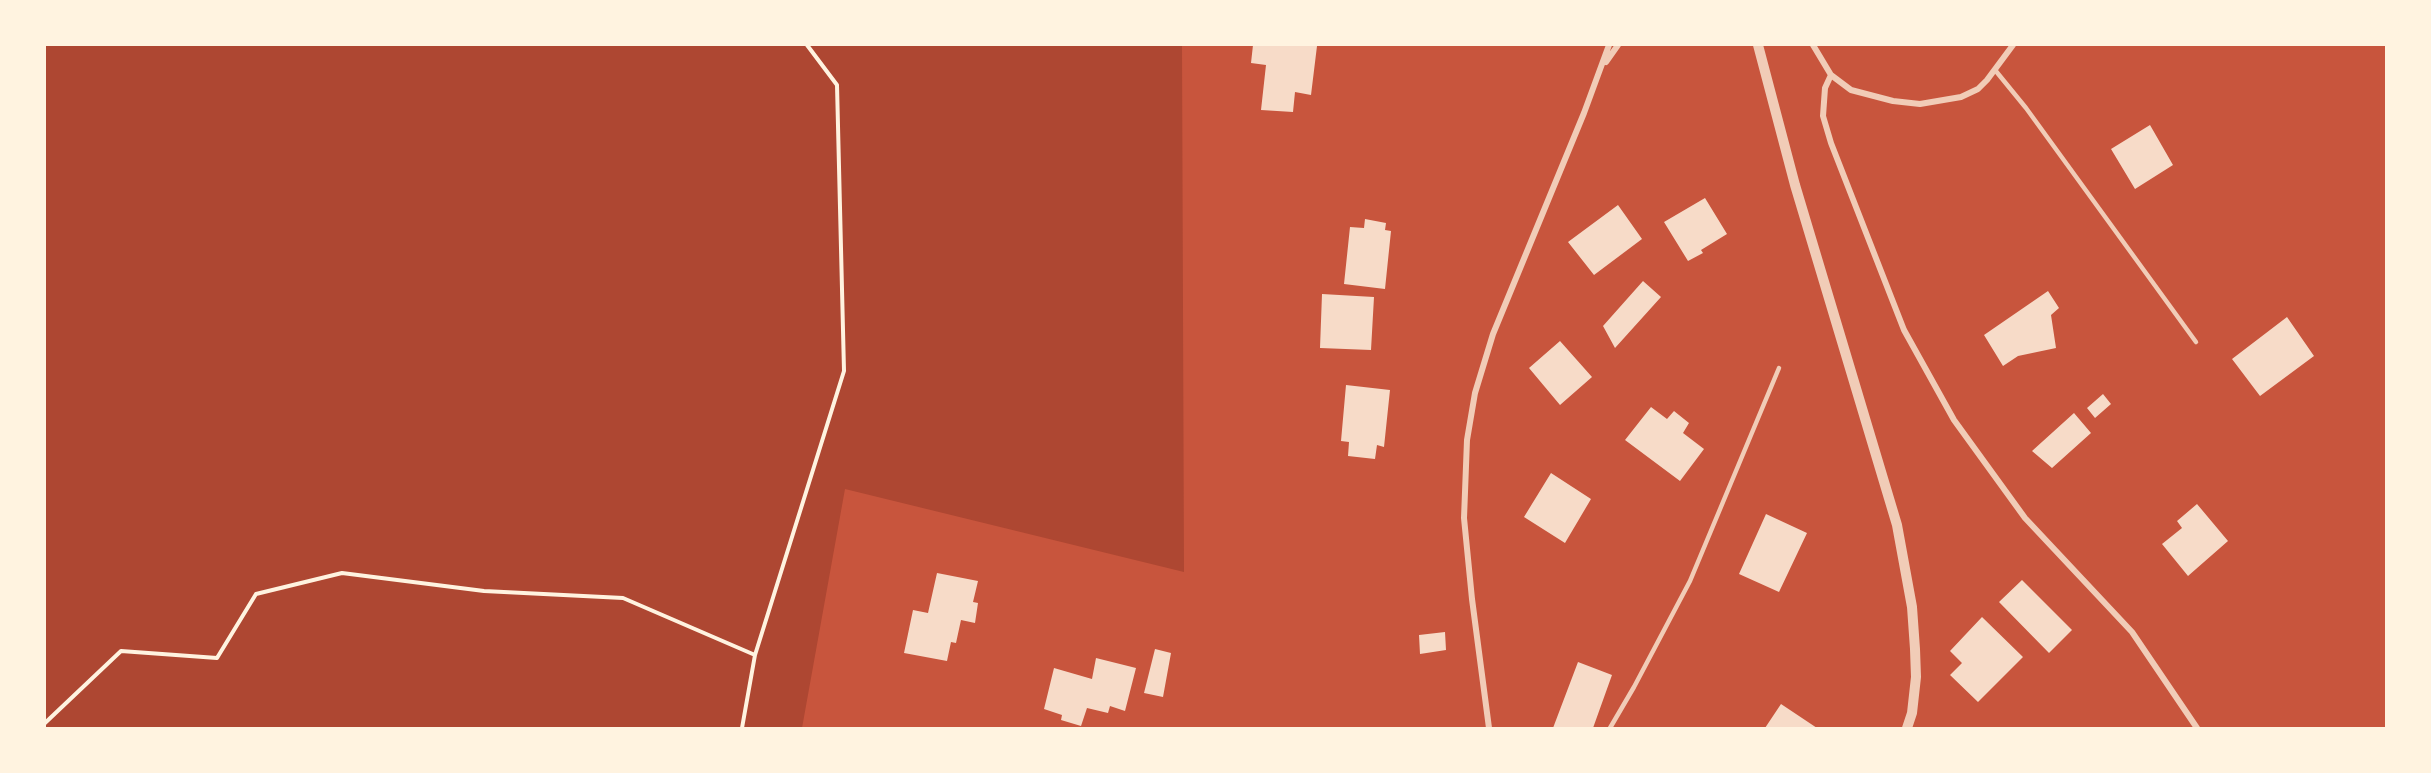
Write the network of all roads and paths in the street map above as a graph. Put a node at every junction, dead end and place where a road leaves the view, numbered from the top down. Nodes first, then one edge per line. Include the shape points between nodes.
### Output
1 (807, 45) edge
2 (1609, 45) edge
3 (1618, 45) edge
4 (1758, 45) edge
5 (1813, 45) edge
6 (2013, 45) edge
7 (1602, 67) junction
8 (1995, 70) junction
9 (1831, 75) junction
10 (2196, 342) dead end
11 (1779, 368) dead end
12 (755, 655) junction
13 (45, 723) edge
14 (742, 728) edge
15 (1489, 728) edge
16 (1610, 728) edge
17 (1907, 728) edge
18 (2197, 728) edge

1 - 12 path via 837,85 844,371
2 - 7 street
3 - 7 street
4 - 17 street via 1795,185 1899,536 1912,607 1916,668
5 - 9 street
6 - 8 street
7 - 15 street via 1493,334 1475,393 1467,440 1464,518
8 - 9 street via 1977,89 1961,97 1920,104 1893,102 1851,90
8 - 10 lane
9 - 18 street via 1825,88 1823,116 1831,143 1904,330 1954,420 2025,518 2132,632
11 - 16 lane via 1690,581
12 - 13 path via 623,598 484,591 342,573 256,594 217,658 121,651
12 - 14 path

